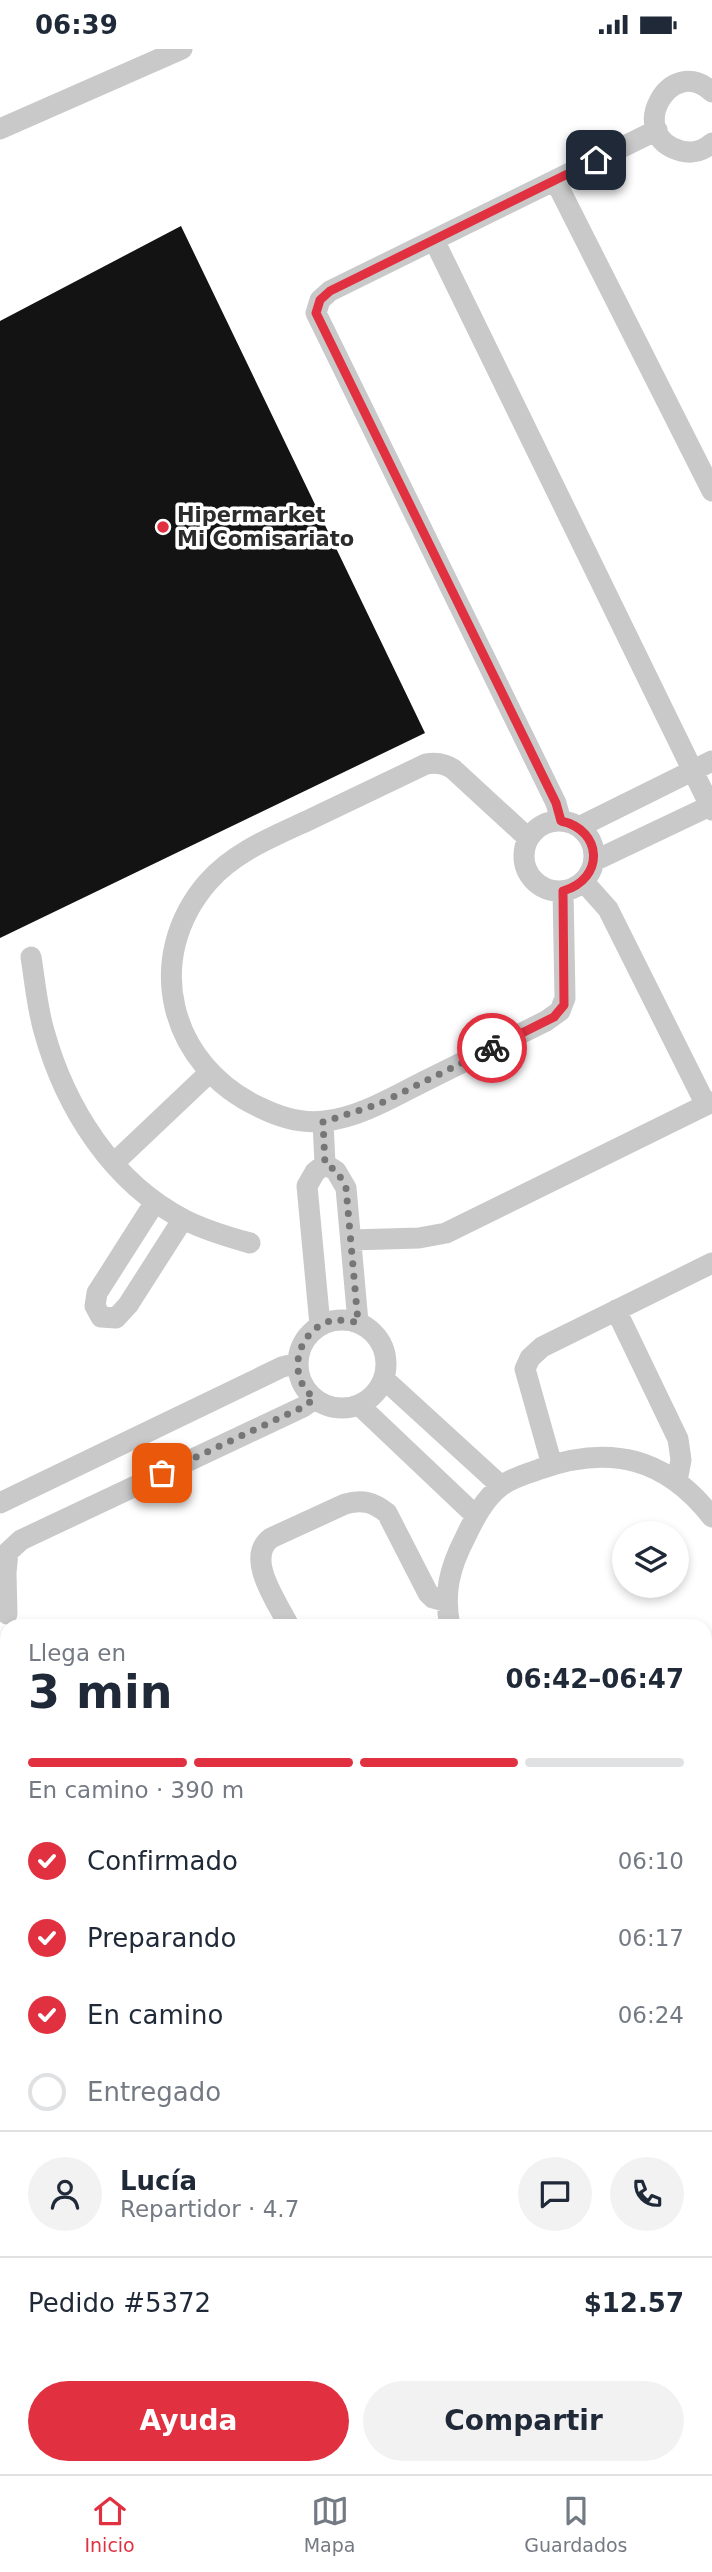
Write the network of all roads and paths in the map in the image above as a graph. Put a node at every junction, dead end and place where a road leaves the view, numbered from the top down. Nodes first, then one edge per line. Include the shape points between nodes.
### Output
1 (182, 49) edge
2 (712, 92) edge
3 (0, 129) edge
4 (657, 130) junction
5 (709, 154) edge
6 (555, 180) junction
7 (434, 240) junction
8 (712, 491) edge
9 (712, 761) edge
10 (692, 770) junction
11 (711, 807) edge
12 (570, 824) junction
13 (528, 838) junction
14 (594, 861) junction
15 (583, 881) junction
16 (563, 891) junction
17 (31, 957) dead end
18 (209, 1073) junction
19 (709, 1103) edge
20 (323, 1122) junction
21 (114, 1163) junction
22 (325, 1164) junction
23 (155, 1202) junction
24 (183, 1219) junction
25 (351, 1240) junction
26 (250, 1243) dead end
27 (712, 1263) edge
28 (616, 1310) junction
29 (358, 1322) junction
30 (320, 1325) junction
31 (298, 1363) junction
32 (384, 1379) junction
33 (314, 1399) junction
34 (359, 1405) junction
35 (552, 1465) junction
36 (677, 1481) junction
37 (501, 1486) junction
38 (0, 1503) edge
39 (476, 1516) junction
40 (712, 1517) edge
41 (447, 1602) junction
42 (7, 1613) edge
43 (286, 1619) edge
44 (449, 1619) edge

1 - 3 street
2 - 4 street via 698,83 673,86 656,105
4 - 5 street via 674,149
4 - 6 street
6 - 7 street
6 - 8 street
7 - 10 street
7 - 12 street via 330,291 320,300 316,313
9 - 10 street
10 - 11 street
10 - 12 street
11 - 14 street
12 - 13 street via 548,823
12 - 14 street via 591,842
13 - 16 street via 524,850 530,875 550,890
13 - 18 street via 453,769 433,762 230,862 196,898 180,927 173,954 172,986 182,1029
14 - 15 street
15 - 16 street
15 - 19 street via 608,909
16 - 20 street via 565,998 554,1017 379,1104
17 - 21 street via 43,1029 61,1081 86,1127
18 - 20 street via 266,1111
18 - 21 street
19 - 25 street via 446,1233
20 - 22 street
21 - 23 street
22 - 25 street via 337,1171 346,1188
22 - 30 street via 307,1186
23 - 24 street
23 - 24 street via 97,1293 95,1306 101,1317 116,1318 128,1305
24 - 26 street
25 - 29 street
27 - 28 street
28 - 35 street via 542,1347 527,1363
28 - 36 street via 678,1439
29 - 30 street via 335,1320
29 - 32 street via 384,1349
30 - 31 street via 300,1348
31 - 33 street via 299,1376
31 - 38 street
32 - 34 street via 374,1395
32 - 37 street
33 - 34 street via 343,1409
33 - 42 street via 21,1540 8,1552
34 - 39 street
35 - 36 street via 592,1458 626,1459 643,1462
35 - 37 street
36 - 40 street
37 - 39 street
39 - 41 street via 453,1563
41 - 43 street via 428,1593 387,1513 358,1500 271,1538 263,1546 260,1565
41 - 44 street

